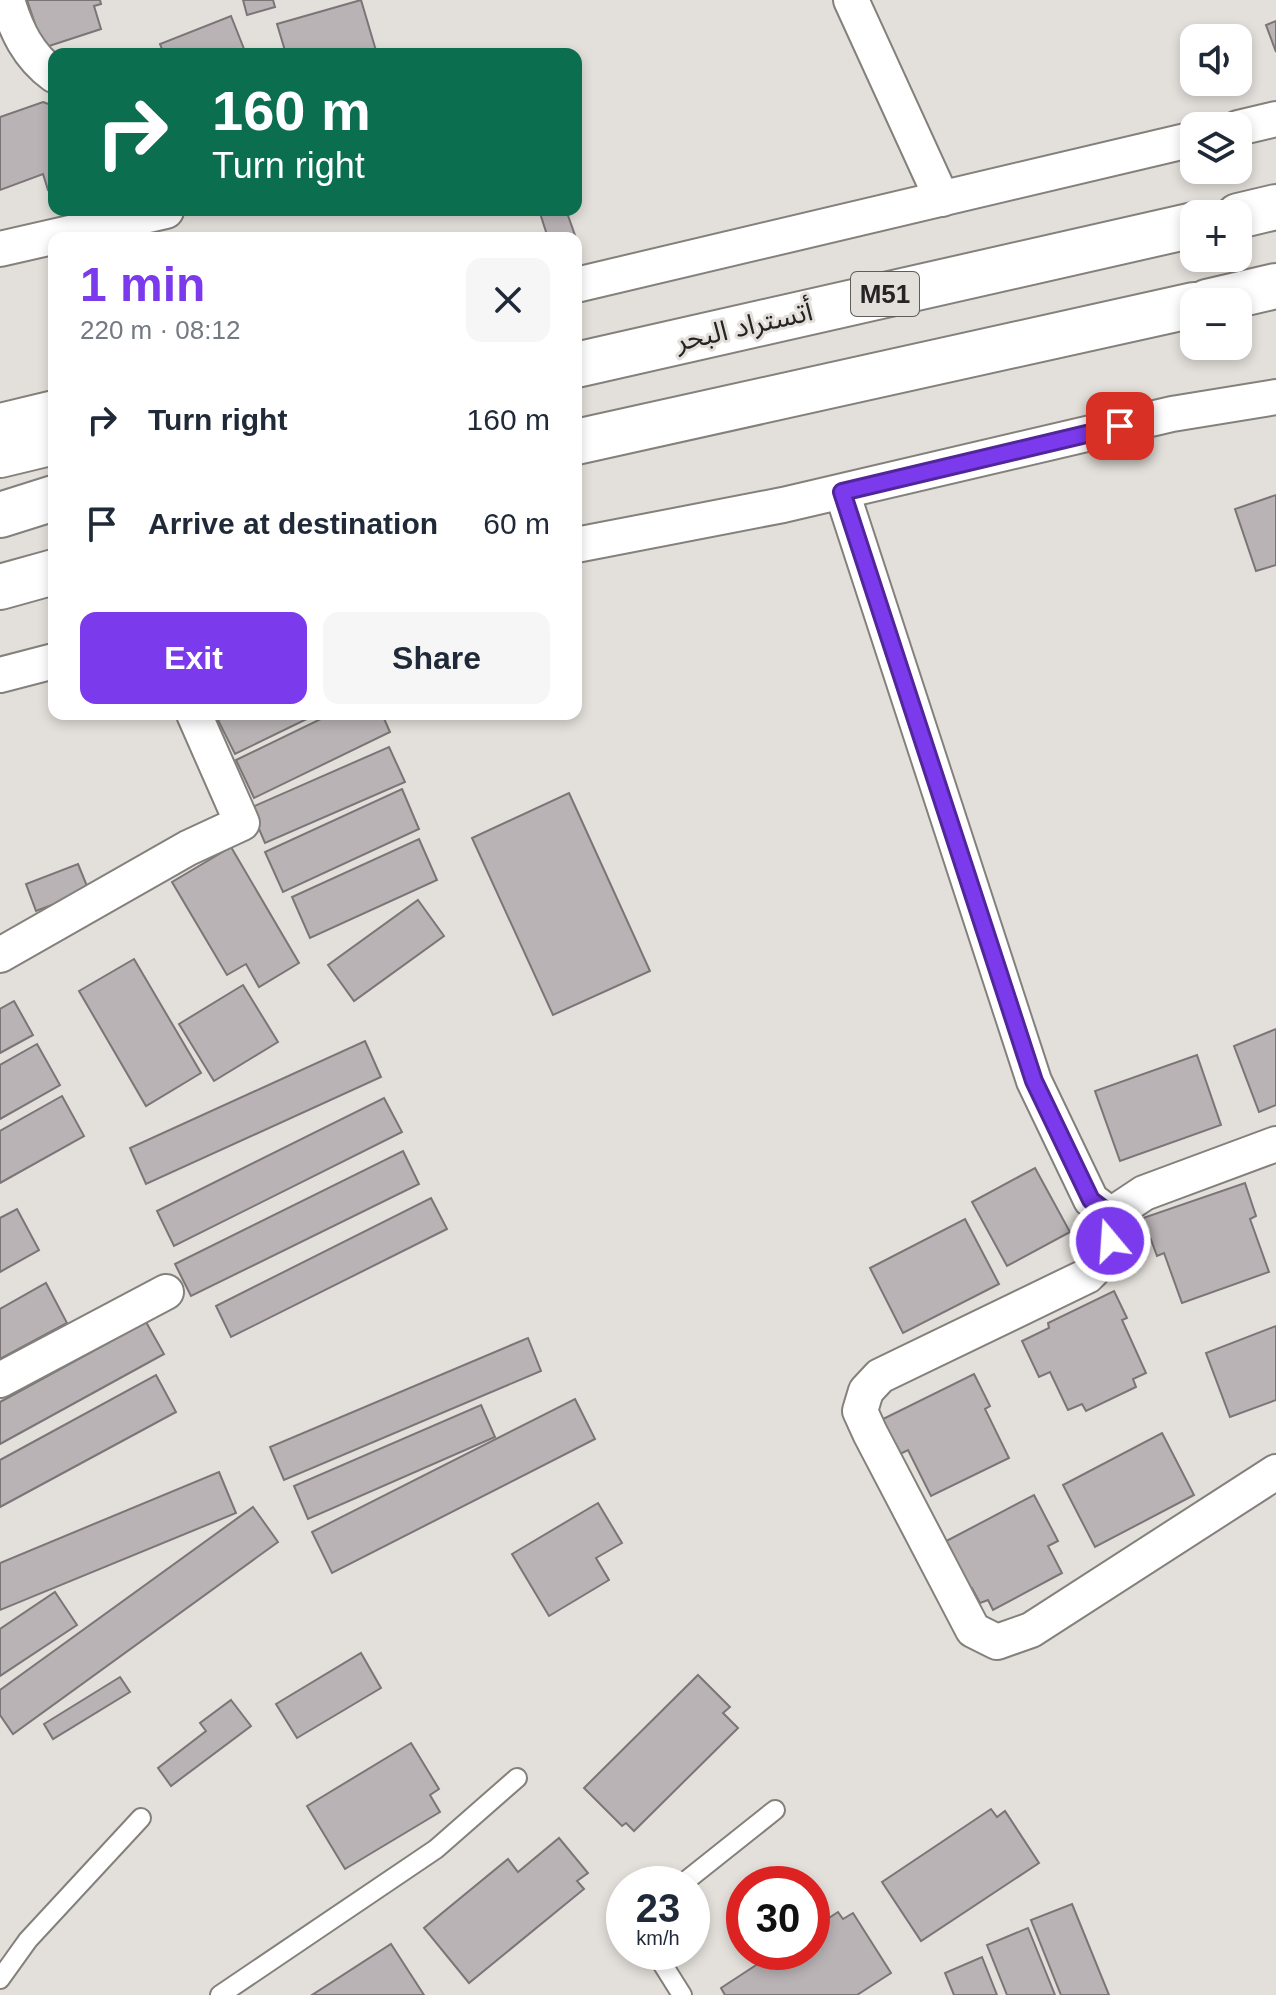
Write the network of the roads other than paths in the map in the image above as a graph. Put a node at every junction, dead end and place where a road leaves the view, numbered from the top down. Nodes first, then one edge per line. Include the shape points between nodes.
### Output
1 (7, 0) edge
2 (851, 0) edge
3 (48, 71) edge
4 (1276, 119) edge
5 (1252, 125) edge
6 (1180, 142) edge
7 (942, 199) junction
8 (1276, 207) edge
9 (1252, 213) edge
10 (144, 216) edge
11 (1180, 228) edge
12 (74, 232) edge
13 (48, 238) edge
14 (0, 249) edge
15 (582, 284) edge
16 (1276, 286) edge
17 (1252, 292) edge
18 (1180, 308) edge
19 (718, 331) junction
20 (582, 333) edge
21 (582, 364) edge
22 (1276, 397) edge
23 (48, 409) edge
24 (0, 421) edge
25 (582, 441) edge
26 (48, 443) edge
27 (0, 455) edge
28 (842, 492) junction
29 (48, 500) edge
30 (0, 515) edge
31 (582, 544) edge
32 (48, 574) edge
33 (0, 587) edge
34 (48, 663) edge
35 (0, 675) edge
36 (197, 720) edge
37 (0, 955) edge
38 (1276, 1144) edge
39 (1111, 1215) junction
40 (166, 1292) dead end
41 (0, 1380) edge
42 (1276, 1472) edge
43 (517, 1778) dead end
44 (775, 1810) dead end
45 (141, 1818) dead end
46 (705, 1866) edge
47 (666, 1970) edge
48 (0, 1979) edge
49 (220, 1995) edge
50 (682, 1995) edge

1 - 3 street via 36,62
2 - 7 street
4 - 5 street
6 - 7 street
7 - 15 street
8 - 9 highway
10 - 12 street
11 - 19 highway, أتستراد البحر / M51
13 - 14 street
16 - 17 highway
18 - 25 highway
19 - 20 highway via 650,323
19 - 21 highway, أتستراد البحر / M51
22 - 28 street via 1172,414
23 - 24 street
26 - 27 highway
28 - 31 street
28 - 39 street via 1034,1081 1091,1200
29 - 30 highway
32 - 33 highway
34 - 35 street
36 - 37 street via 242,823
38 - 39 street via 1144,1193
39 - 42 street via 1105,1259 1087,1276 880,1376 866,1391 860,1411 973,1630 997,1642 1031,1630
40 - 41 street
43 - 49 lane via 436,1849
44 - 46 lane
45 - 48 lane via 28,1940
47 - 50 lane

